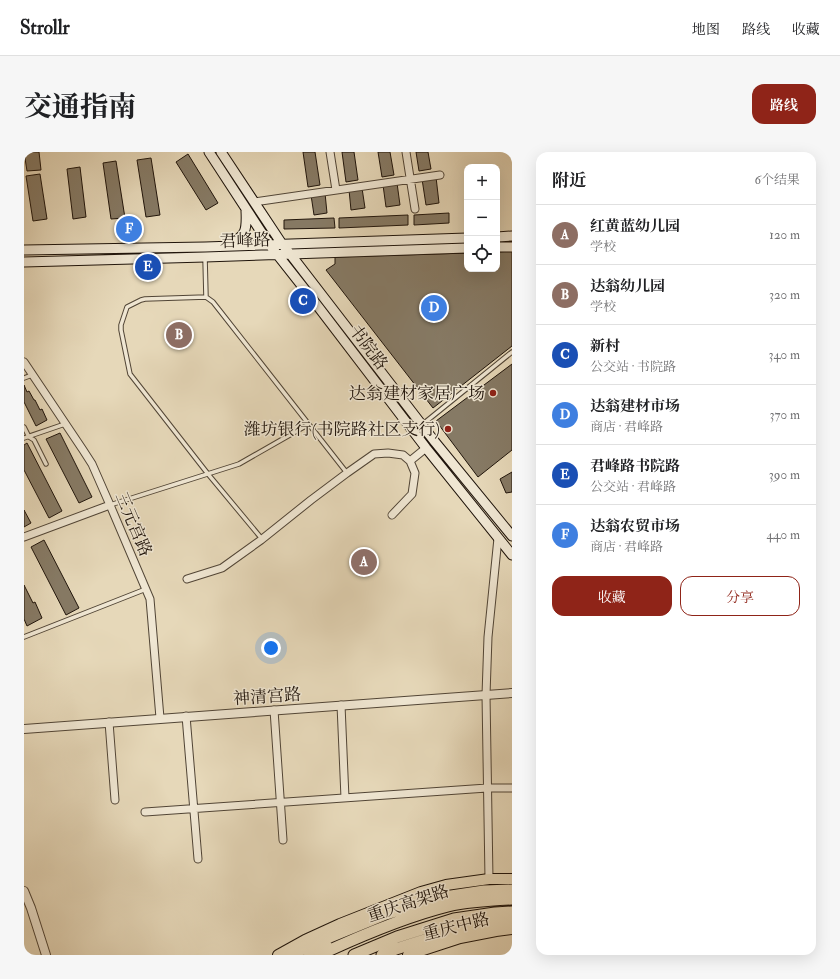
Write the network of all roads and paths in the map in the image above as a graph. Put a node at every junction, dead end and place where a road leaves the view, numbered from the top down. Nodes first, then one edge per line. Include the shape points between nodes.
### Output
1 (209, 152) edge
2 (221, 152) edge
3 (330, 152) edge
4 (406, 152) edge
5 (440, 175) dead end
6 (411, 180) junction
7 (336, 190) junction
8 (254, 202) junction
9 (415, 208) dead end
10 (246, 210) junction
11 (512, 236) edge
12 (500, 237) edge
13 (464, 238) edge
14 (269, 244) junction
15 (282, 244) junction
16 (227, 246) junction
17 (500, 247) edge
18 (512, 247) edge
19 (464, 248) edge
20 (24, 250) edge
21 (278, 255) junction
22 (292, 255) junction
23 (205, 258) junction
24 (24, 262) edge
25 (206, 297) junction
26 (512, 352) edge
27 (24, 362) edge
28 (33, 375) junction
29 (24, 378) edge
30 (65, 424) junction
31 (309, 424) junction
32 (422, 425) junction
33 (24, 427) edge
34 (29, 437) junction
35 (24, 438) edge
36 (426, 448) junction
37 (410, 461) junction
38 (46, 464) dead end
39 (347, 473) junction
40 (208, 474) junction
41 (110, 505) junction
42 (392, 515) dead end
43 (512, 536) edge
44 (24, 537) edge
45 (498, 538) junction
46 (262, 539) junction
47 (512, 555) edge
48 (187, 579) dead end
49 (146, 589) junction
50 (24, 636) edge
51 (512, 693) edge
52 (486, 695) junction
53 (341, 705) junction
54 (274, 710) junction
55 (186, 716) junction
56 (160, 718) junction
57 (109, 722) junction
58 (24, 729) edge
59 (487, 788) junction
60 (512, 788) edge
61 (345, 798) junction
62 (116, 800) dead end
63 (280, 803) junction
64 (193, 809) junction
65 (144, 812) dead end
66 (283, 840) dead end
67 (198, 860) dead end
68 (489, 879) junction
69 (512, 879) edge
70 (512, 890) edge
71 (24, 891) edge
72 (512, 895) edge
73 (512, 899) edge
74 (512, 912) edge
75 (512, 918) edge
76 (512, 923) edge
77 (512, 929) edge
78 (292, 954) edge
79 (46, 955) edge
80 (278, 955) edge
81 (309, 955) edge
82 (319, 955) edge
83 (354, 955) edge
84 (368, 955) edge
85 (382, 955) edge
86 (408, 955) edge

1 - 10 main road, 书院路
2 - 8 main road, 书院路
3 - 7 street
4 - 6 street
5 - 6 street
6 - 7 street
6 - 9 street
7 - 8 street
8 - 15 main road, 书院路
10 - 14 main road, 书院路
10 - 16 main road via 246,230 237,241
11 - 12 main road
13 - 15 main road, 君峰路
14 - 15 main road, 君峰路
14 - 16 main road, 君峰路
14 - 21 main road, 书院路
15 - 22 main road, 书院路
16 - 20 main road, 君峰路
17 - 18 main road
19 - 22 main road, 君峰路
21 - 22 main road, 君峰路
21 - 23 main road, 君峰路
21 - 36 main road, 书院路
22 - 32 main road, 书院路
23 - 24 main road, 君峰路
23 - 25 lane
25 - 31 lane via 213,302
25 - 40 lane via 141,300 127,308 121,330 130,374
26 - 32 lane
27 - 28 street, 三元宫路
28 - 29 lane
28 - 30 street, 三元宫路
30 - 34 lane
30 - 41 street, 三元宫路 via 92,464
31 - 39 lane
31 - 40 lane via 239,464
32 - 43 main road, 书院路
33 - 34 lane
34 - 35 lane
34 - 38 lane via 34,440
36 - 37 street
36 - 45 main road, 书院路
37 - 39 street via 403,454 374,454
37 - 42 street via 414,474 412,494
39 - 46 street
40 - 41 lane
40 - 46 lane
41 - 44 street
41 - 49 street, 三元宫路
45 - 47 main road, 书院路
45 - 52 street via 488,637
46 - 48 street via 222,568
49 - 50 lane
49 - 56 street, 三元宫路 via 150,599
51 - 52 street, 神清宫路
52 - 53 street, 神清宫路
52 - 59 street
53 - 54 street, 神清宫路
53 - 61 street
54 - 55 street, 神清宫路
54 - 63 street
55 - 56 street, 神清宫路
55 - 64 street
56 - 57 street, 神清宫路
57 - 58 street, 神清宫路
57 - 62 street
59 - 60 street
59 - 61 street
59 - 68 street
61 - 63 street
63 - 64 street
63 - 66 street
64 - 65 street
64 - 67 street
68 - 69 main road
68 - 80 main road via 446,885 421,892 340,924
70 - 78 highway via 484,891 438,898 386,914
71 - 79 street
72 - 81 main road, 重庆中路 via 446,902 387,920
73 - 82 highway, 重庆高架路 via 449,906 419,914
74 - 83 highway, 重庆高架路 via 454,919 397,937
75 - 84 main road, 重庆中路 via 454,924 398,941
76 - 85 highway via 456,930
77 - 86 main road, 重庆中路 via 460,938

